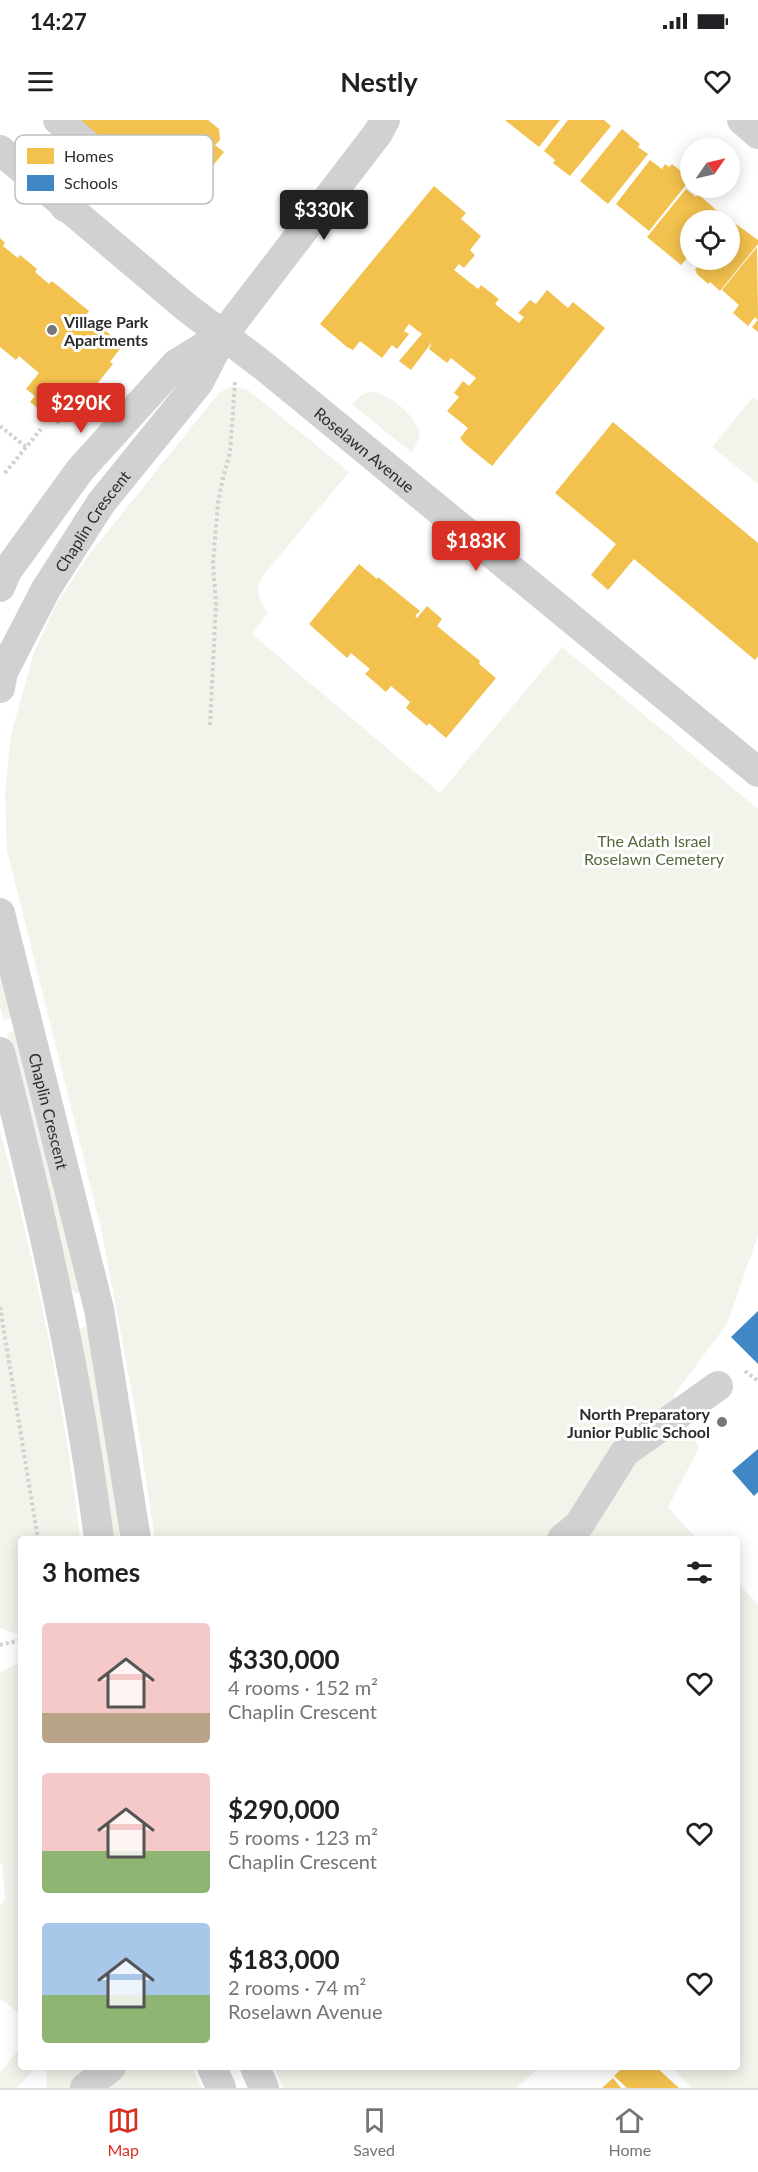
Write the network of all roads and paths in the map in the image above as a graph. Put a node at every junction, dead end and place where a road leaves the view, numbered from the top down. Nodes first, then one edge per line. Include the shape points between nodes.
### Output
1 (58, 120) edge
2 (385, 120) edge
3 (742, 120) edge
4 (758, 134) edge
5 (75, 135) edge
6 (0, 150) edge
7 (15, 163) edge
8 (62, 204) edge
9 (67, 204) edge
10 (65, 207) junction
11 (223, 335) junction
12 (235, 381) dead end
13 (0, 426) edge
14 (41, 429) dead end
15 (26, 447) junction
16 (5, 473) dead end
17 (0, 587) edge
18 (11, 630) edge
19 (0, 688) edge
20 (210, 725) dead end
21 (758, 772) edge
22 (0, 913) edge
23 (0, 1052) edge
24 (0, 1307) edge
25 (99, 1309) junction
26 (61, 1314) junction
27 (718, 1386) dead end
28 (38, 1536) edge
29 (99, 1536) edge
30 (136, 1536) edge
31 (566, 1536) edge
32 (18, 1641) edge
33 (0, 1645) edge
34 (107, 2070) edge
35 (214, 2070) edge
36 (256, 2070) edge
37 (85, 2088) edge
38 (221, 2088) edge
39 (264, 2088) edge

1 - 5 street
2 - 11 street, Chaplin Crescent
3 - 4 street
6 - 7 street, Roselawn Avenue
8 - 10 street, Roselawn Avenue
9 - 10 street
10 - 11 street, Roselawn Avenue
11 - 17 street, Chaplin Crescent via 176,364 80,470 7,570
11 - 18 street, Chaplin Crescent via 200,382 101,503 46,589
11 - 21 street, Roselawn Avenue
12 - 20 path via 230,453 218,503 213,563 216,605
13 - 15 path
14 - 15 path
15 - 16 path
18 - 19 street, Chaplin Crescent
22 - 25 street, Chaplin Crescent
23 - 26 street, Chaplin Crescent
24 - 28 path
25 - 26 street
25 - 30 street, Chaplin Crescent
26 - 29 street, Chaplin Crescent
27 - 31 street via 625,1452 579,1525
32 - 33 path
34 - 37 street
35 - 38 street
36 - 39 street

